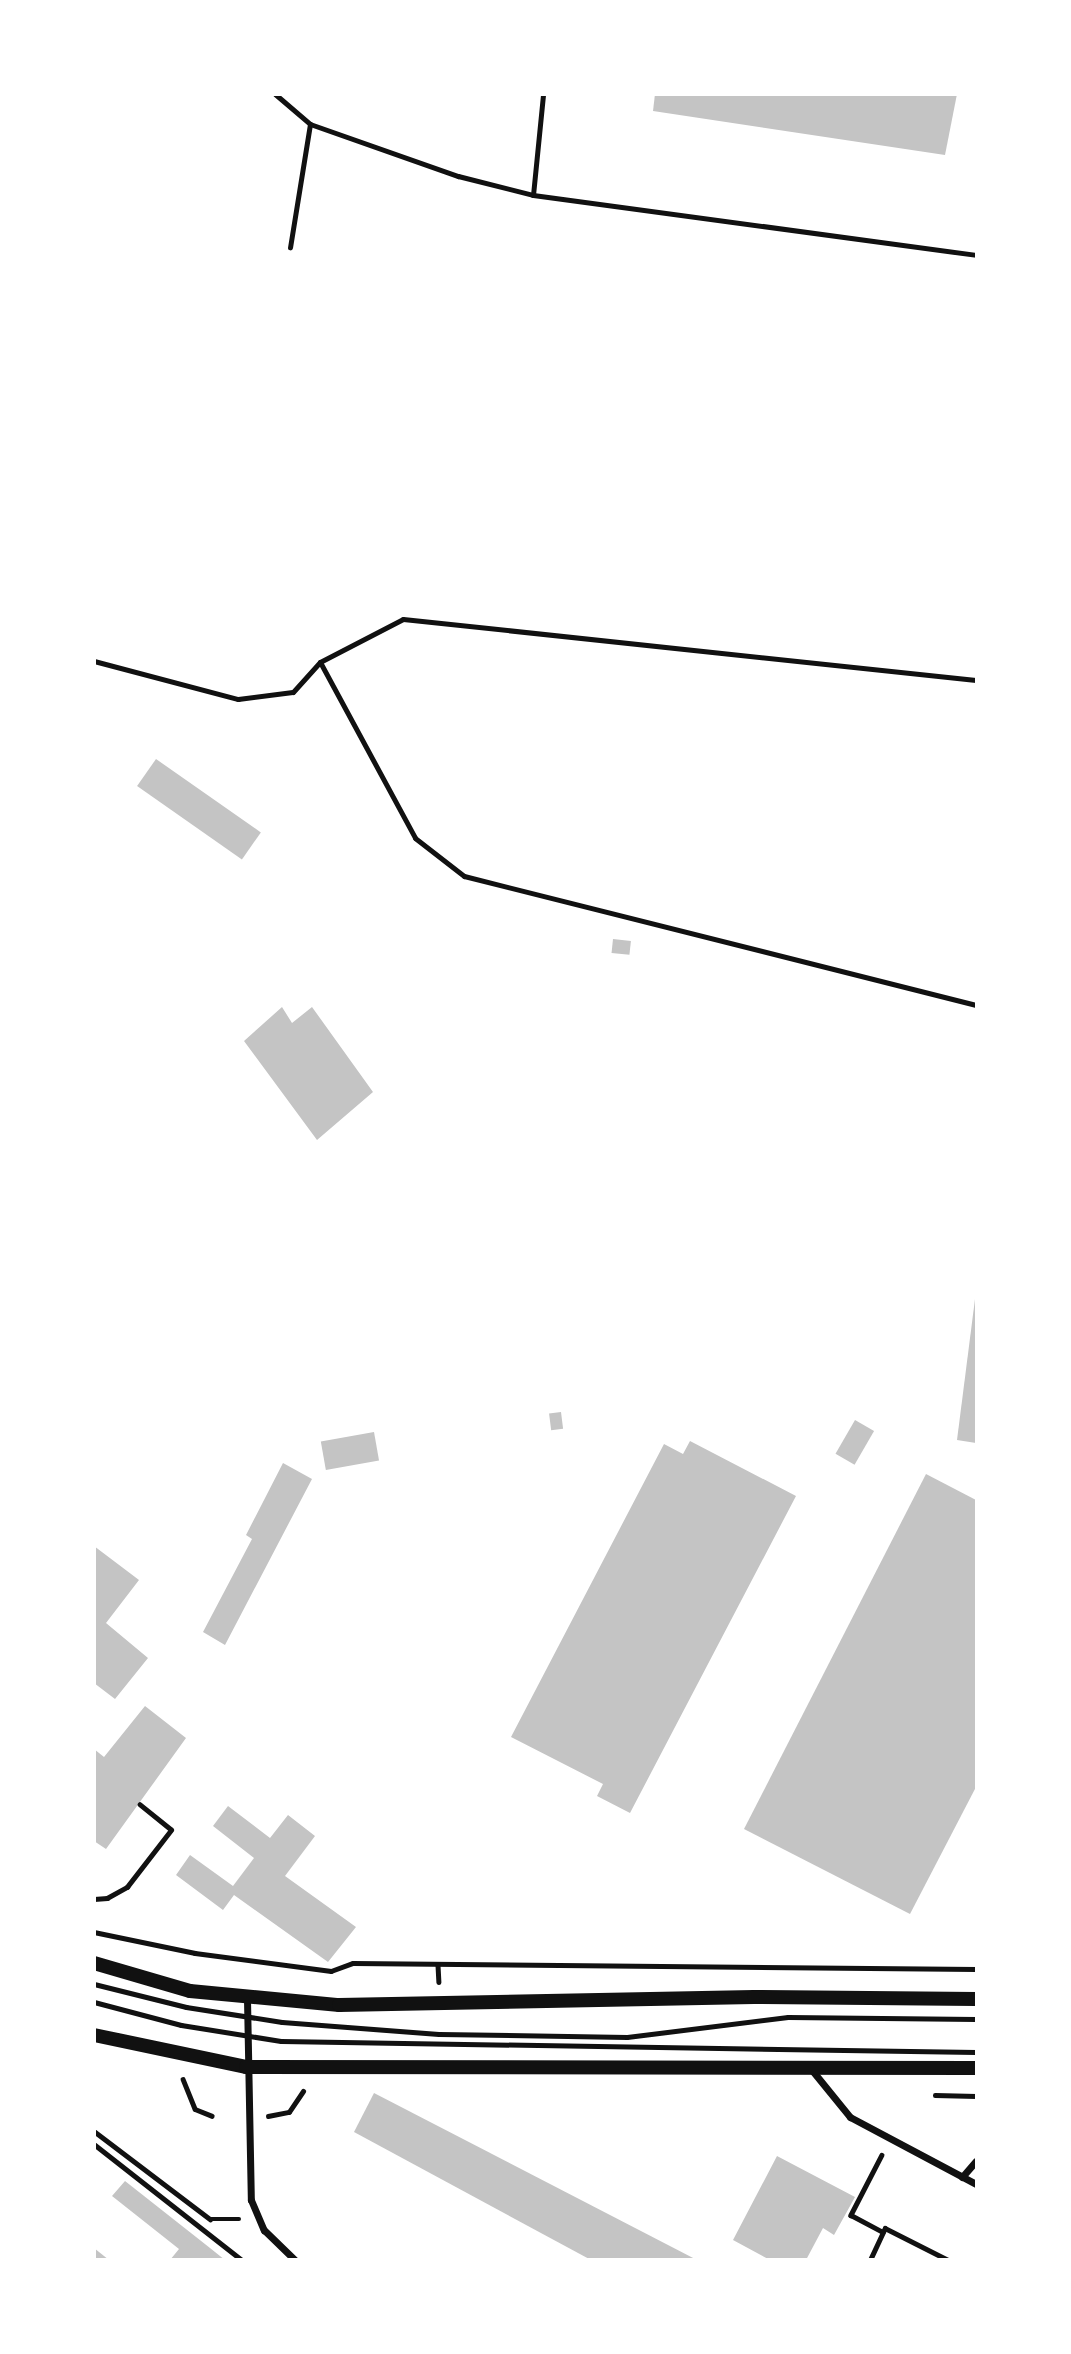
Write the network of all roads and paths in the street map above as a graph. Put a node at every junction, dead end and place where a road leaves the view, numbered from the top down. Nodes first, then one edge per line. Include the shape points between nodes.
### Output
1 (275, 94) edge
2 (543, 94) edge
3 (310, 124) junction
4 (533, 195) junction
5 (290, 247) dead end
6 (976, 255) edge
7 (94, 661) edge
8 (320, 663) junction
9 (976, 680) edge
10 (976, 1005) edge
11 (140, 1805) dead end
12 (94, 1899) edge
13 (94, 1932) edge
14 (94, 1963) edge
15 (976, 1969) edge
16 (310, 1977) dead end
17 (337, 1978) dead end
18 (94, 1984) edge
19 (247, 1999) junction
20 (976, 1999) edge
21 (94, 2002) edge
22 (247, 2016) junction
23 (976, 2019) edge
24 (94, 2035) edge
25 (246, 2037) junction
26 (976, 2052) edge
27 (809, 2066) junction
28 (246, 2067) junction
29 (976, 2068) edge
30 (180, 2076) dead end
31 (212, 2116) dead end
32 (94, 2131) edge
33 (891, 2139) junction
34 (94, 2144) edge
35 (976, 2161) edge
36 (962, 2176) junction
37 (976, 2184) edge
38 (257, 2219) junction
39 (883, 2232) junction
40 (242, 2259) edge
41 (295, 2259) edge
42 (870, 2259) edge
43 (948, 2259) edge

1 - 3 lane
2 - 4 lane
3 - 4 lane via 458,176
3 - 5 lane
4 - 6 lane
7 - 8 lane via 238,699 293,692
8 - 9 lane via 403,619
8 - 10 lane via 415,838 464,876
11 - 12 path via 171,1830 127,1887 107,1898
13 - 15 path via 195,1953 331,1971 353,1963
14 - 19 main road via 190,1991
16 - 17 path
18 - 22 lane via 186,2007
19 - 20 main road via 339,2005 754,1997
19 - 22 street
21 - 25 lane
22 - 23 lane via 371,2031 627,2037 788,2017
22 - 25 street
24 - 28 main road
25 - 26 lane via 398,2046
25 - 28 street
27 - 28 main road
27 - 29 main road
27 - 33 street via 850,2117
28 - 38 street via 251,2200
30 - 31 path via 189,2086 195,2109
32 - 38 path via 210,2219
33 - 36 street
33 - 39 path via 851,2215
34 - 40 path
35 - 36 street
36 - 37 street
38 - 41 street
39 - 42 path
39 - 43 path via 885,2228

